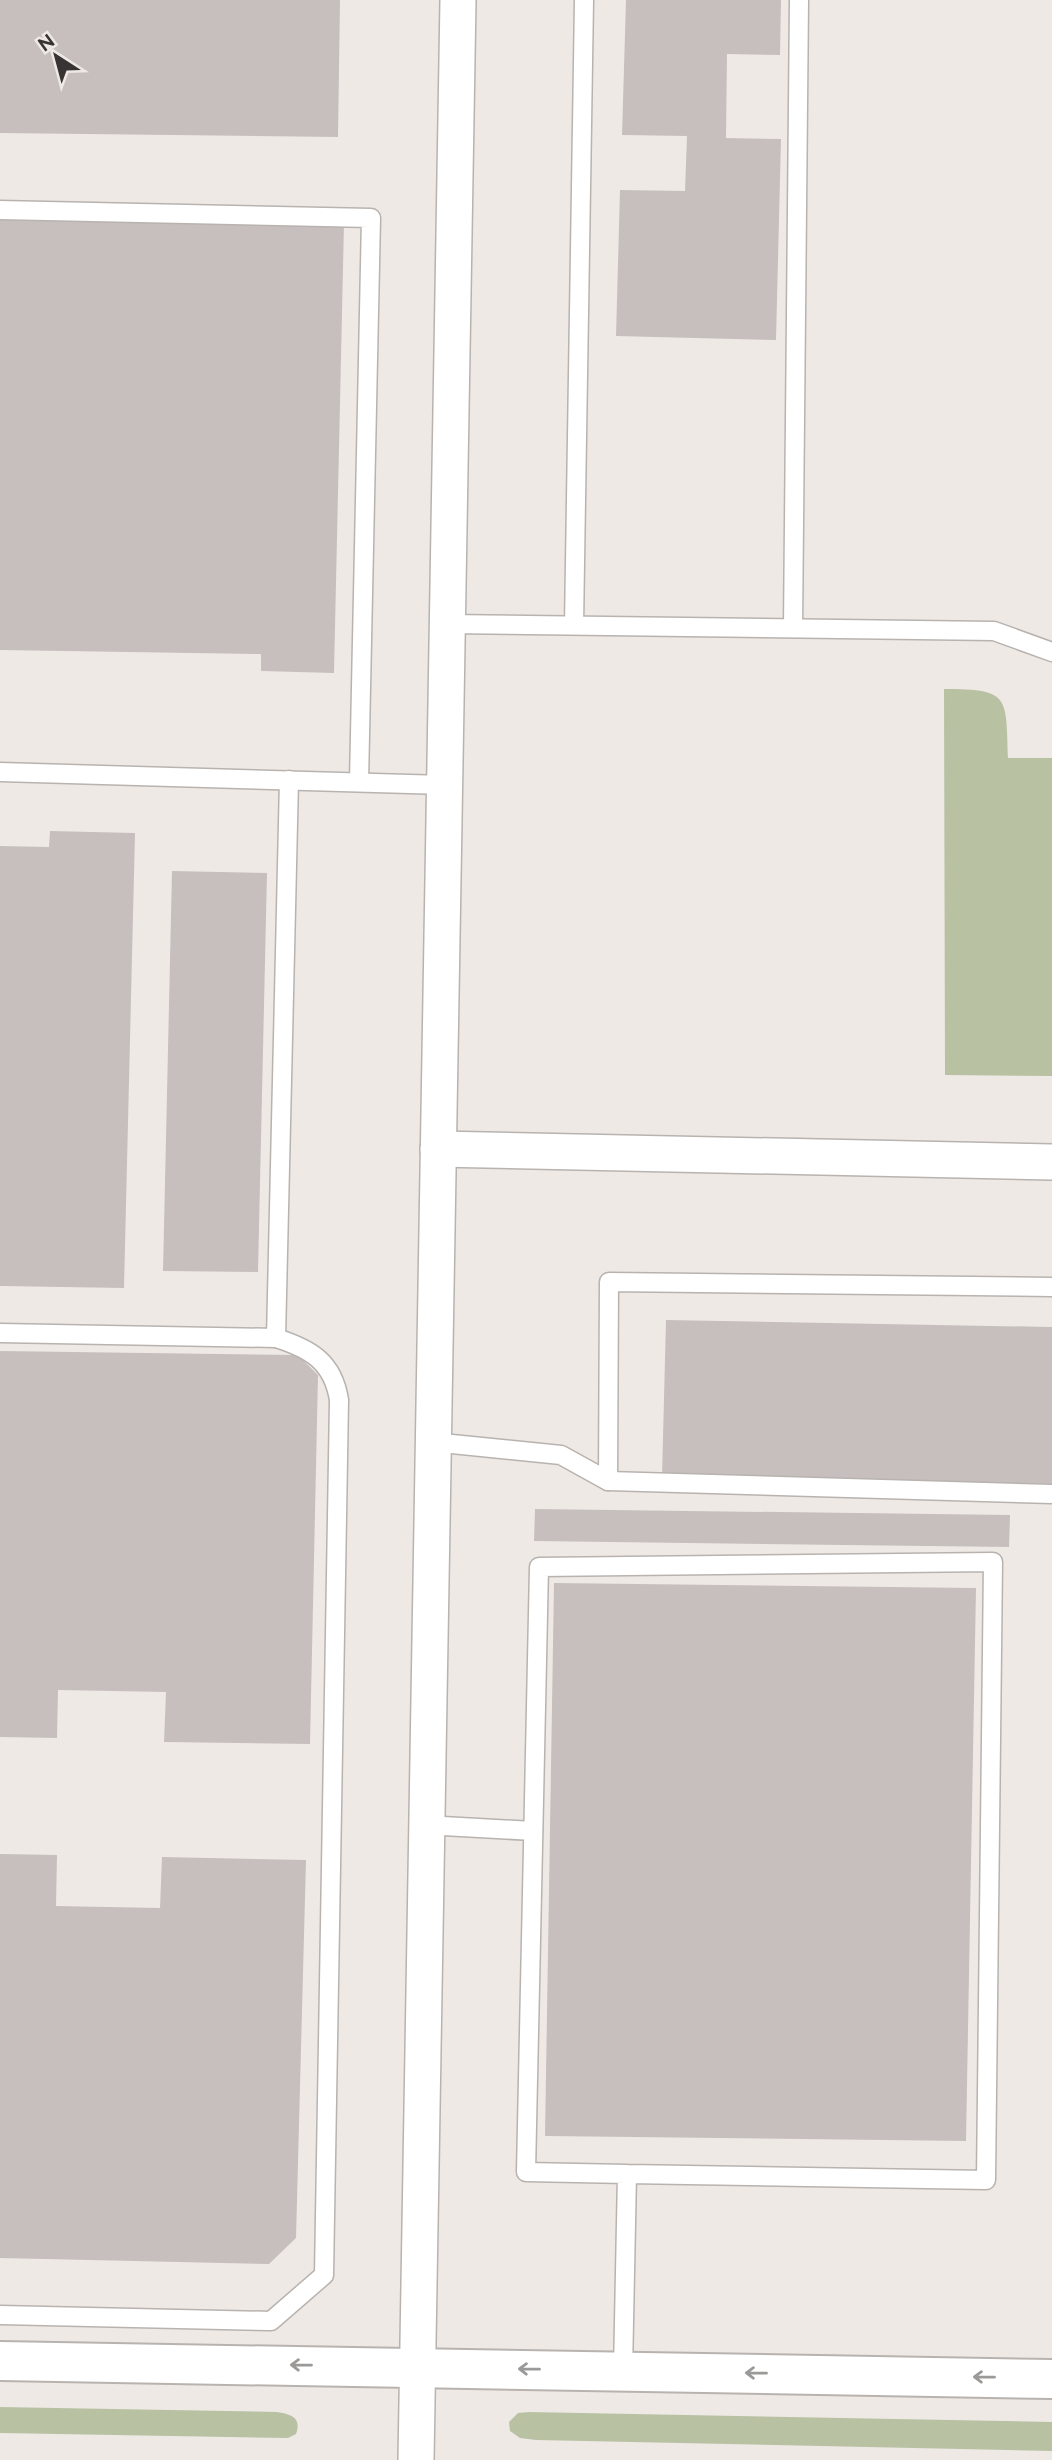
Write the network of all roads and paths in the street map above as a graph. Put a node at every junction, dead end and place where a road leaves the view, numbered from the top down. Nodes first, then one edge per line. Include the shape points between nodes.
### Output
1 (458, 0) edge
2 (584, 0) edge
3 (799, 0) edge
4 (0, 210) edge
5 (447, 624) junction
6 (574, 625) junction
7 (793, 628) junction
8 (1052, 652) edge
9 (0, 772) edge
10 (289, 780) junction
11 (359, 782) junction
12 (444, 785) junction
13 (438, 1149) junction
14 (1052, 1163) edge
15 (1052, 1287) edge
16 (0, 1333) edge
17 (276, 1338) junction
18 (432, 1442) junction
19 (608, 1481) junction
20 (1052, 1494) edge
21 (425, 1825) junction
22 (533, 1831) junction
23 (627, 2174) junction
24 (0, 2315) edge
25 (0, 2361) edge
26 (417, 2367) junction
27 (624, 2371) junction
28 (1052, 2379) edge
29 (416, 2460) edge

1 - 5 street
2 - 6 lane
3 - 7 lane
4 - 11 lane via 371,218
5 - 6 lane
5 - 12 street
6 - 7 lane
7 - 8 lane via 994,631
9 - 10 lane
10 - 11 lane
10 - 17 lane
11 - 12 lane
12 - 13 street
13 - 14 street
13 - 18 street
15 - 19 lane via 609,1282
16 - 17 lane
17 - 24 lane via 303,1346 321,1358 332,1373 340,1400 324,2275 271,2321
18 - 19 lane via 561,1455
18 - 21 street
19 - 20 lane
21 - 22 lane
21 - 26 street
22 - 23 lane via 526,2172
22 - 23 lane via 539,1567 993,1562 986,2180
23 - 27 lane
26 -> 25 street
27 -> 26 street
26 - 29 street
28 -> 27 street

